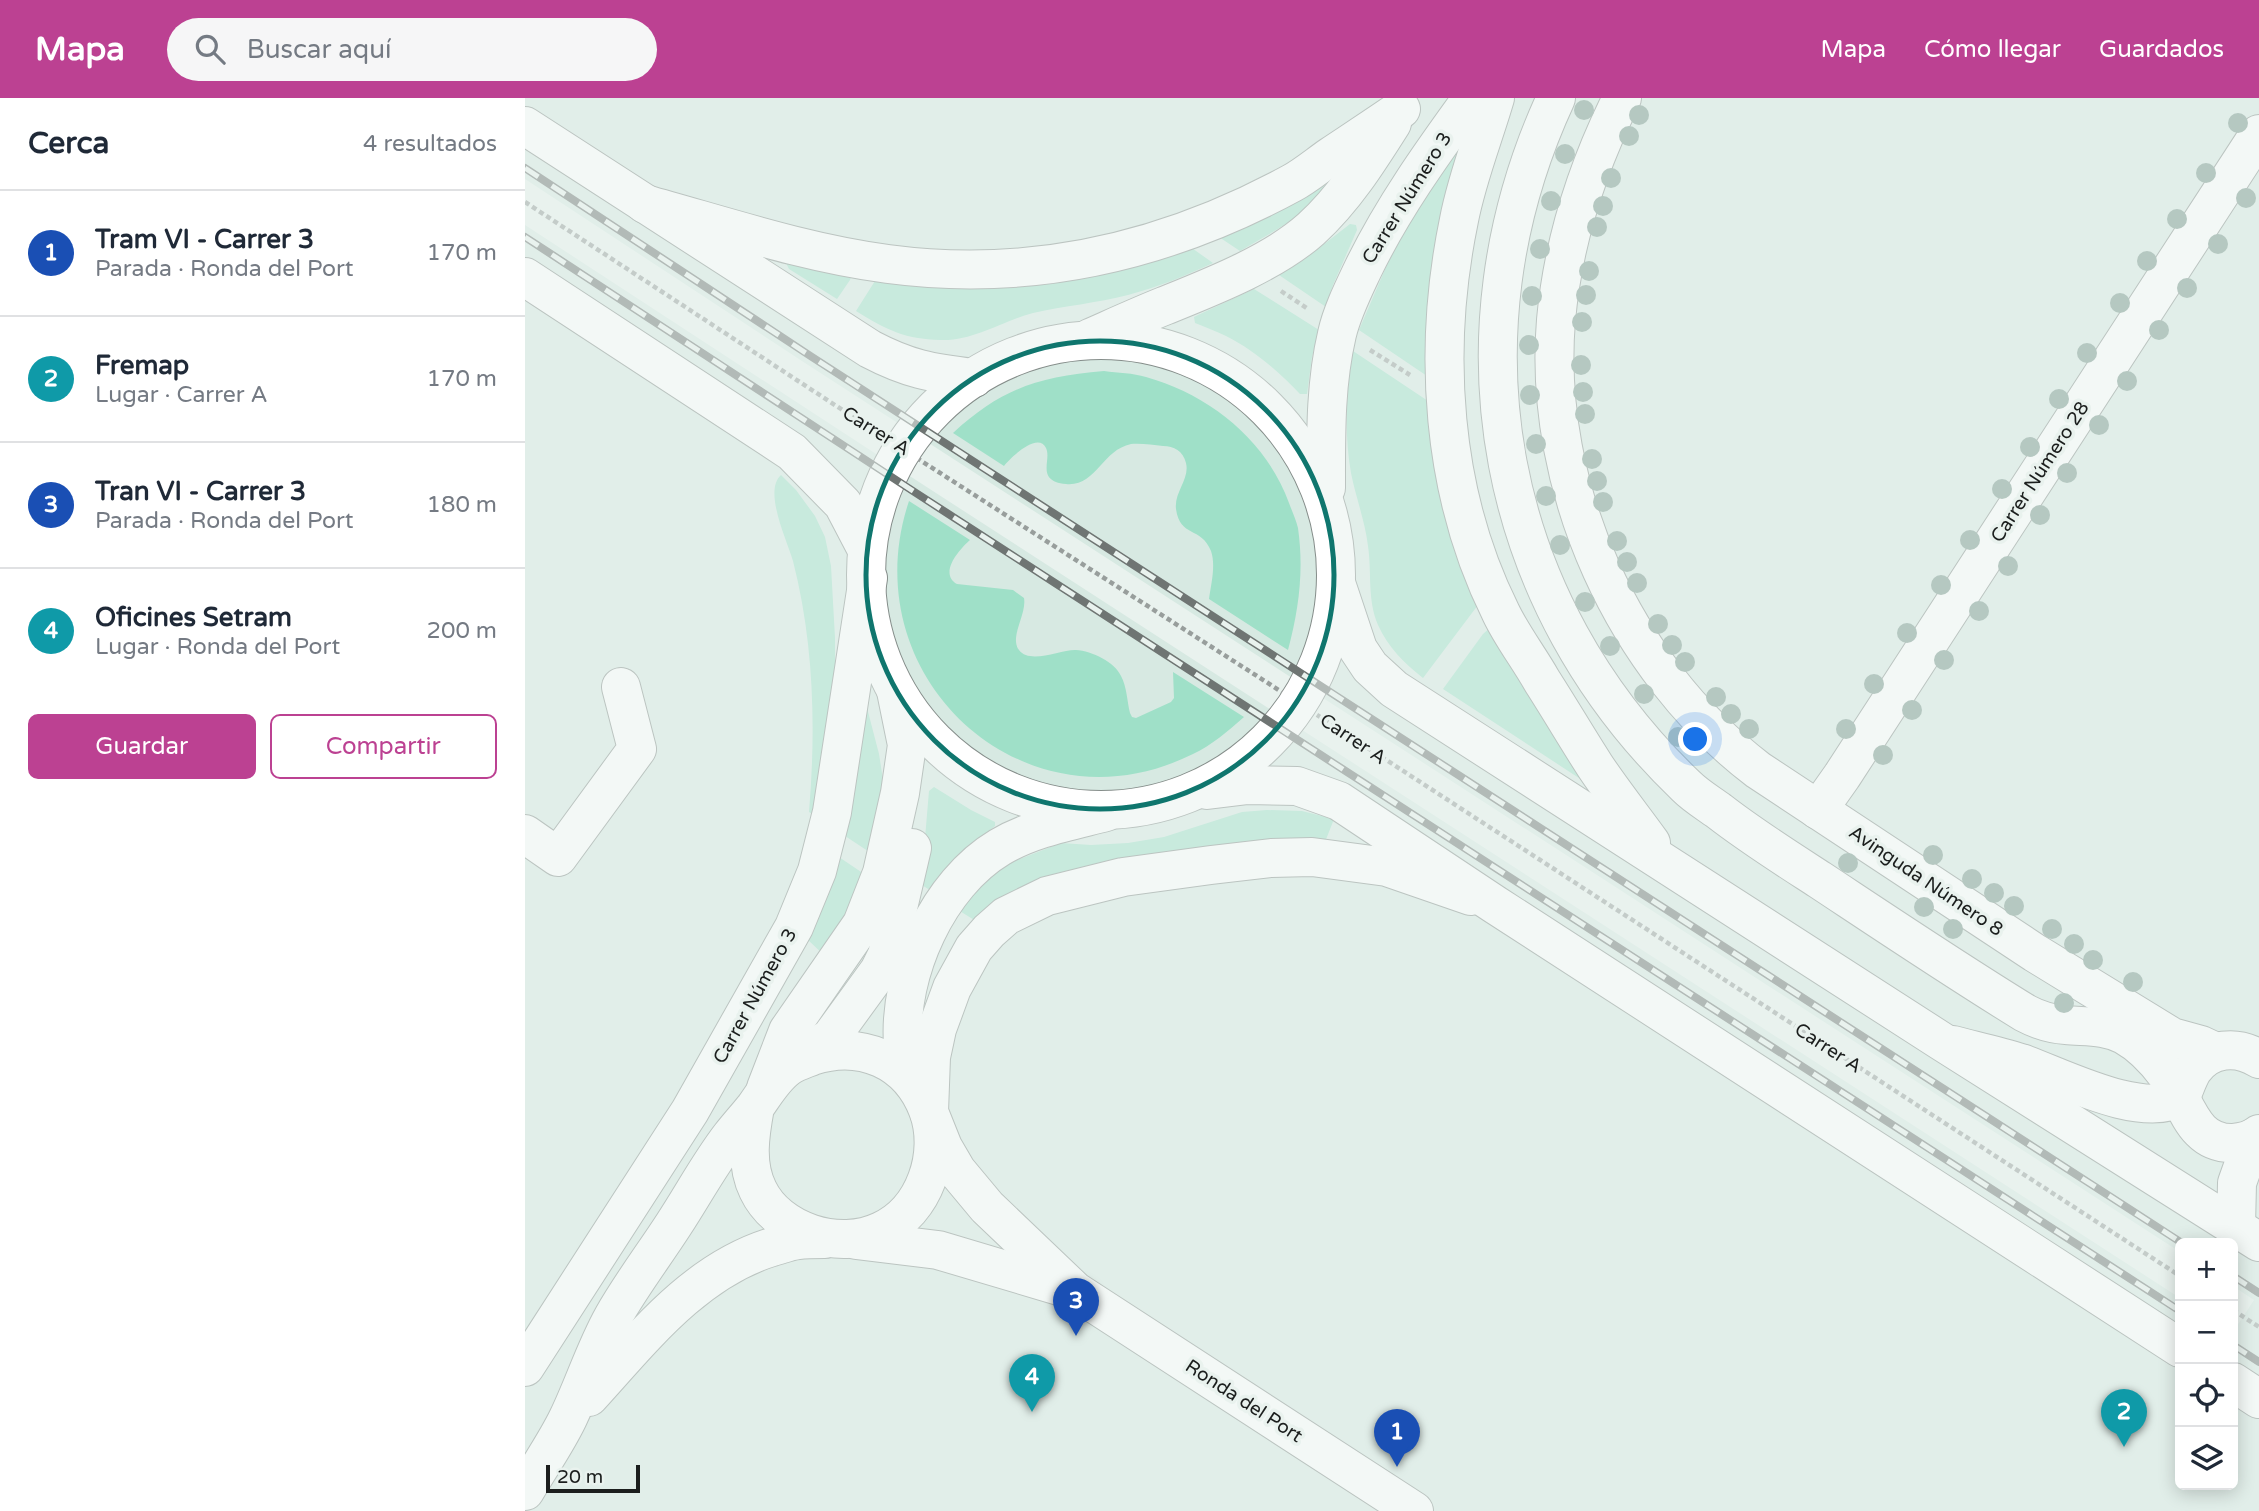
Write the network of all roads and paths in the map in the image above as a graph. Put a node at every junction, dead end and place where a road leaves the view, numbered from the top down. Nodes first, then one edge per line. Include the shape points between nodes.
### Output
1 (1472, 98) edge
2 (1495, 98) edge
3 (1556, 98) edge
4 (1622, 98) edge
5 (1405, 103) edge
6 (525, 126) edge
7 (2259, 134) edge
8 (525, 202) edge
9 (645, 204) junction
10 (525, 277) edge
11 (1277, 289) dead end
12 (1312, 312) dead end
13 (1076, 345) junction
14 (1366, 348) dead end
15 (1412, 376) dead end
16 (974, 378) junction
17 (900, 447) junction
18 (1326, 508) junction
19 (867, 563) junction
20 (1334, 574) junction
21 (621, 687) dead end
22 (895, 691) junction
23 (1298, 703) junction
24 (1196, 791) junction
25 (1818, 810) junction
26 (1106, 812) junction
27 (525, 834) edge
28 (1788, 859) junction
29 (1665, 862) junction
30 (1494, 904) junction
31 (2035, 953) junction
32 (2003, 999) junction
33 (1941, 1041) junction
34 (2216, 1052) junction
35 (2259, 1058) edge
36 (769, 1088) junction
37 (2181, 1097) junction
38 (922, 1099) junction
39 (2256, 1136) edge
40 (2248, 1235) edge
41 (840, 1239) junction
42 (2175, 1273) edge
43 (1075, 1291) junction
44 (2238, 1313) edge
45 (2259, 1327) edge
46 (2175, 1345) edge
47 (525, 1367) edge
48 (2238, 1385) edge
49 (2259, 1399) edge
50 (568, 1421) junction
51 (525, 1491) edge
52 (1414, 1511) edge

1 - 18 main road, Carrer Número 3 via 1378,238 1338,330 1326,406
2 - 29 main road via 1459,220 1445,325 1448,430 1456,483 1479,561 1501,614 1596,767
3 - 28 main road via 1515,214 1498,317 1497,367 1505,453 1531,551 1574,645 1630,725 1688,789
4 - 25 main road, Avinguda Número 8 via 1588,174 1564,264 1556,321 1556,380 1570,476 1586,529 1640,642 1695,712 1746,761
5 - 9 main road via 1294,182 1201,227 1131,249 1054,265 957,270 886,264 791,244
5 - 13 main road via 1361,171 1309,231 1223,282
6 - 9 main road
7 - 25 main road, Carrer Número 28
8 - 17 path, Carrer A
9 - 16 main road via 893,362 935,374
10 - 19 main road via 792,452 843,504
11 - 12 path
13 - 16 main road, Carrer Número 3 via 1012,359
13 - 18 main road via 1114,342 1166,349 1207,362 1238,381 1287,425 1307,455
14 - 15 path
16 - 17 main road, Carrer Número 3 via 923,416
17 - 19 main road, Carrer Número 3 via 872,508
17 - 23 path, Carrer A
18 - 20 main road
19 - 22 main road via 878,645
19 - 47 main road, Carrer Número 3 via 832,812 817,870 794,928 690,1111
20 - 23 main road via 1324,641 1314,674
20 - 29 main road via 1359,649 1370,667 1394,689
21 - 27 main road via 637,749 558,858
22 - 26 main road via 924,732 968,773 996,788 1058,809
22 - 36 main road via 914,812 913,842 887,955 831,1037
23 - 24 main road via 1260,748
23 - 42 path, Carrer A
24 - 26 main road via 1145,807
24 - 30 main road via 1272,785 1320,792
25 - 28 main road via 1833,832 1828,850 1814,862
25 - 31 main road, Avinguda Número 8
26 - 38 main road via 1003,845 983,857 945,899 919,947 907,998 903,1044
28 - 32 main road
29 - 33 main road
30 - 38 main road via 1387,867 1312,858 1211,864 1123,877 1047,896 998,924 974,948 937,1029
30 - 46 main road
31 - 32 main road via 2038,965 2033,984 2018,996
31 - 34 main road, Avinguda Número 8 via 2172,1037
32 - 37 main road via 2039,1020 2121,1034 2145,1049
33 - 37 main road via 2021,1063 2087,1090 2145,1104
33 - 40 main road
34 - 35 main road, Avinguda Número 8 via 2232,1049
34 - 37 main road via 2192,1071
36 - 38 main road via 826,1052 847,1049 867,1052 898,1068
36 - 41 main road via 749,1148 758,1190 789,1223 805,1232
36 - 50 main road via 730,1137 613,1318
37 - 39 main road via 2189,1118 2212,1140 2241,1142
38 - 41 main road via 934,1137 926,1185 899,1220 880,1232
38 - 43 main road via 957,1171 987,1207
39 - 40 main road via 2237,1183
41 - 43 main road via 938,1250
41 - 50 main road via 796,1240 764,1250 702,1283 663,1317
43 - 52 main road, Ronda del Port
44 - 45 path
48 - 49 main road
50 - 51 main road

